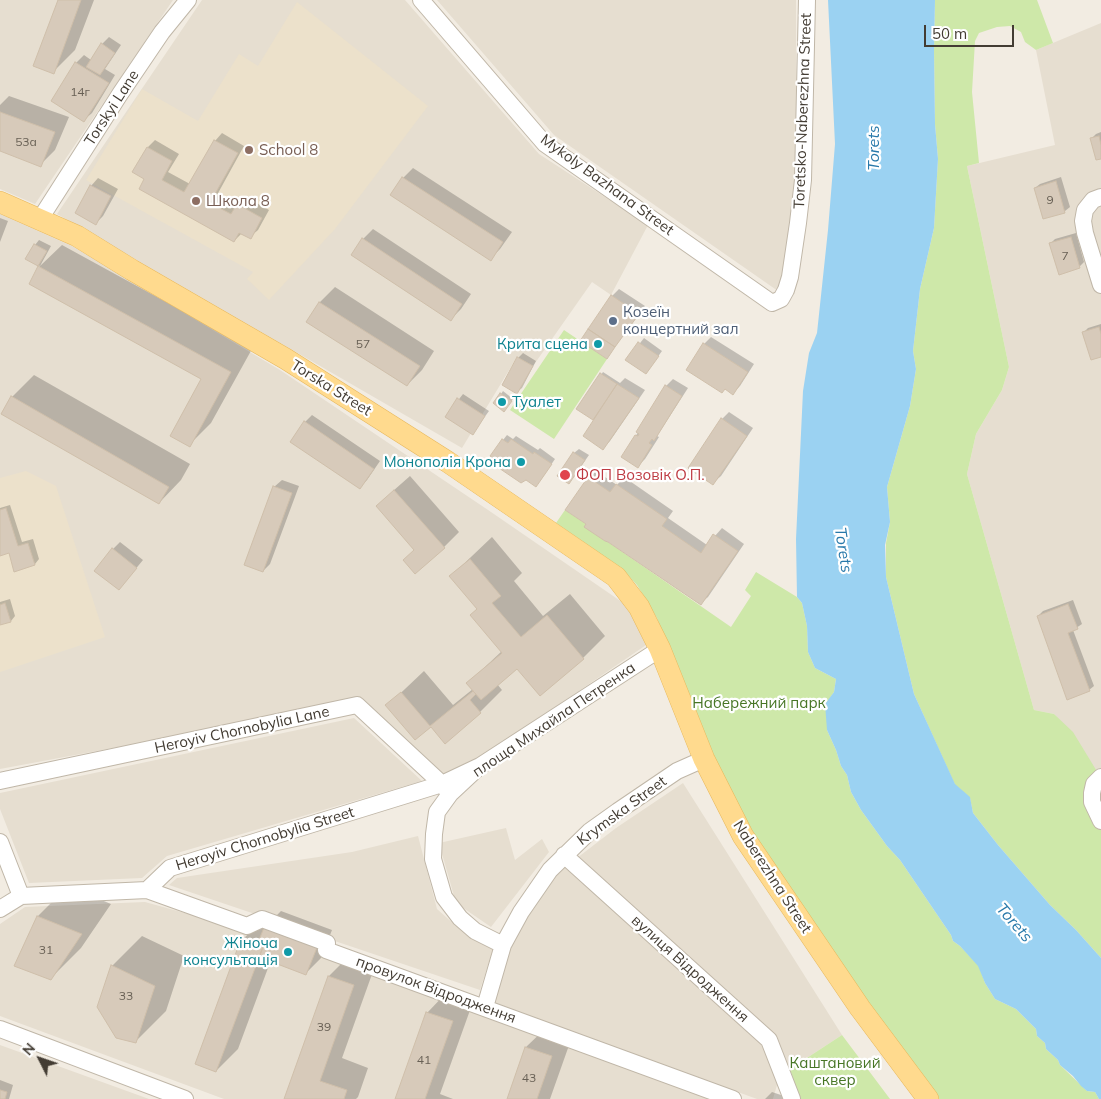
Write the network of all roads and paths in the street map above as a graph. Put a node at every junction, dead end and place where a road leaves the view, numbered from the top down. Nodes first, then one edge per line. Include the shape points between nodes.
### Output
1 (188, 0) edge
2 (421, 0) edge
3 (806, 0) edge
4 (1097, 198) edge
5 (0, 202) edge
6 (40, 219) junction
7 (1101, 285) edge
8 (772, 303) joint
9 (638, 607) joint
10 (660, 649) junction
11 (704, 759) junction
12 (1101, 777) edge
13 (0, 781) edge
14 (446, 789) junction
15 (1101, 821) edge
16 (0, 842) edge
17 (564, 856) junction
18 (147, 890) junction
19 (21, 896) junction
20 (0, 909) edge
21 (504, 945) junction
22 (485, 1007) junction
23 (0, 1029) edge
24 (185, 1099) edge
25 (733, 1099) edge
26 (792, 1099) edge
27 (928, 1099) edge

1 - 6 street, Torskyi Lane via 120,94
2 - 8 street, Mykoly Bazhana Street via 545,144
3 - 8 street, Toretsko-Naberezhna Street via 803,180 790,277 781,299
4 - 7 street via 1085,210 1083,221
5 - 6 main road, Torska Street
6 - 9 main road, Torska Street via 78,236 286,360 448,462 616,577
9 - 10 main road, Naberezhna Street
10 - 11 main road, Naberezhna Street
10 - 14 street, площа Михайла Петренка
11 - 17 street, Krymska Street via 646,791 590,831
11 - 27 main road, Naberezhna Street via 743,836 860,1008
12 - 15 street via 1092,792 1092,802
13 - 14 street, Heroyiv Chornobylia Lane via 357,705
14 - 18 street, Heroyiv Chornobylia Street via 170,868
14 - 21 street via 437,812 434,834 434,859 444,897 467,925
16 - 19 street
17 - 21 street, Krymska Street via 533,892
17 - 26 street, вулиця Відродження via 769,1040
18 - 19 street
18 - 22 street, провулок Відродження via 247,926 262,919 327,942 326,950
19 - 20 street
21 - 22 street, Krymska Street
22 - 25 street, провулок Відродження
23 - 24 street

